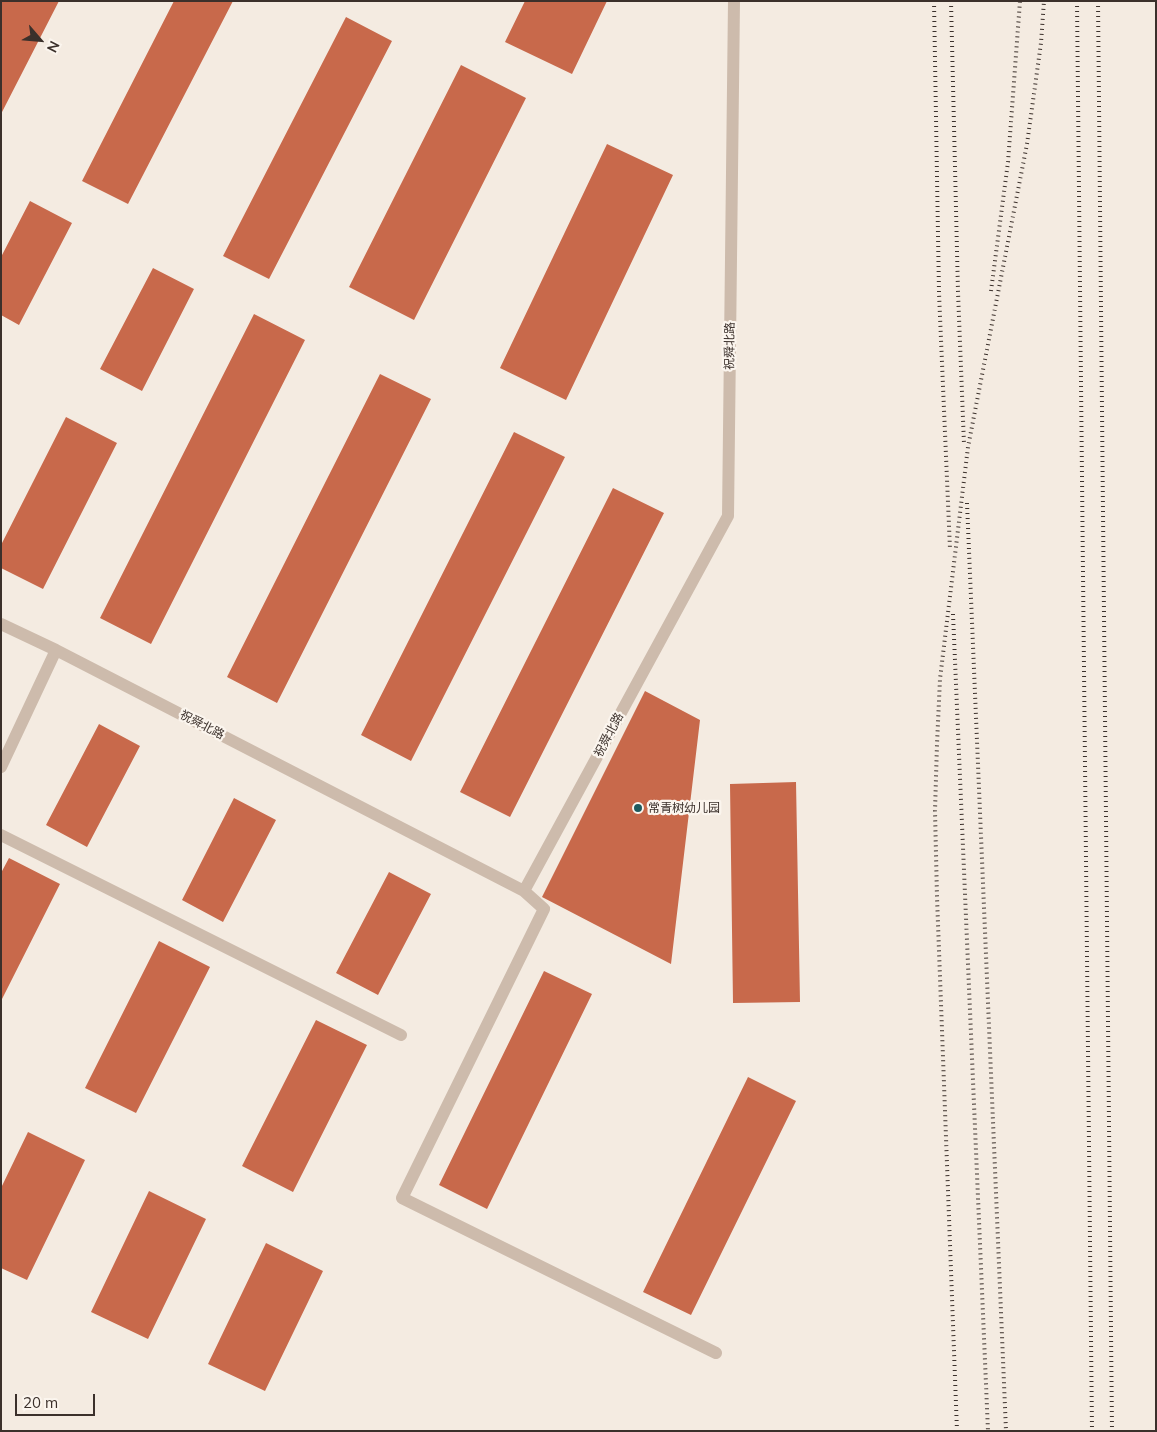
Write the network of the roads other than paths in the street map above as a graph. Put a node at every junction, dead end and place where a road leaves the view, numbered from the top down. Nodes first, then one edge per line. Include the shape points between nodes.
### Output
1 (734, 1) edge
2 (1, 624) edge
3 (56, 650) junction
4 (1, 767) edge
5 (1, 835) edge
6 (524, 891) junction
7 (401, 1035) dead end
8 (716, 1354) dead end

1 - 6 street, 祝舜北路 via 728,516
2 - 3 street, 祝舜北路
3 - 4 street
3 - 6 street, 祝舜北路
5 - 7 street
6 - 8 street via 544,908 402,1198

